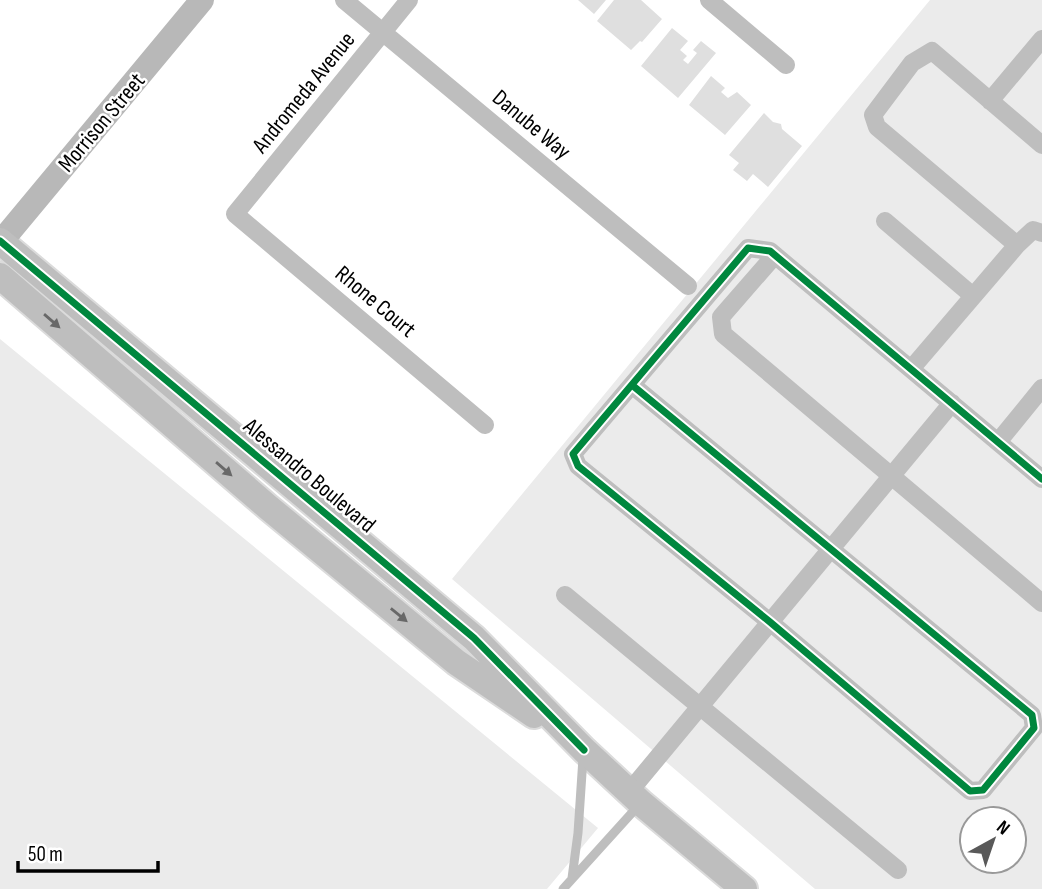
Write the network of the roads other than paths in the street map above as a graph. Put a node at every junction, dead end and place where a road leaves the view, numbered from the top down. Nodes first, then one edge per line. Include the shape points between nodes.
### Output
1 (202, 0) edge
2 (344, 0) edge
3 (409, 0) edge
4 (709, 0) edge
5 (382, 32) junction
6 (1042, 39) edge
7 (786, 65) dead end
8 (990, 101) junction
9 (1042, 145) edge
10 (235, 214) joint
11 (885, 221) dead end
12 (1042, 233) edge
13 (0, 242) edge
14 (1017, 245) junction
15 (775, 255) junction
16 (0, 276) edge
17 (688, 286) dead end
18 (973, 296) junction
19 (911, 369) junction
20 (632, 384) junction
21 (1042, 388) edge
22 (952, 403) junction
23 (485, 425) dead end
24 (998, 442) junction
25 (892, 476) junction
26 (1042, 479) edge
27 (832, 548) junction
28 (565, 595) dead end
29 (1042, 603) edge
30 (770, 622) junction
31 (699, 708) junction
32 (584, 750) junction
33 (635, 797) junction
34 (898, 870) dead end
35 (572, 878) junction
36 (563, 889) edge
37 (744, 889) edge

1 - 13 street, Morrison Street
2 - 5 street, Danube Way
3 - 5 street, Andromeda Avenue
4 - 7 street
5 - 10 street, Andromeda Avenue
5 - 17 street, Danube Way
6 - 8 street
8 - 9 street
8 - 14 street via 932,51 912,63 873,115 877,127
10 - 23 street, Rhone Court
11 - 18 street
12 - 14 street via 1032,230
13 - 32 main road, Alessandro Boulevard via 474,638
14 - 18 street
15 - 19 street
15 - 20 street via 748,248
15 - 25 street via 721,317 723,334
16 -> 32 main road, Alessandro Boulevard via 446,653
18 - 19 street
19 - 22 street
20 - 27 street
20 - 30 street via 573,454 578,466
21 - 24 street
22 - 24 street
22 - 25 street
24 - 26 street
25 - 27 street
25 - 29 street
27 - 30 street
27 - 30 street via 1032,715 1034,728 983,790 970,791
28 - 31 street
30 - 31 street
31 - 33 street
31 - 34 street
32 - 33 main road, Alessandro Boulevard
32 - 35 lane
33 - 35 lane
33 - 37 main road, Alessandro Boulevard
35 - 36 lane

